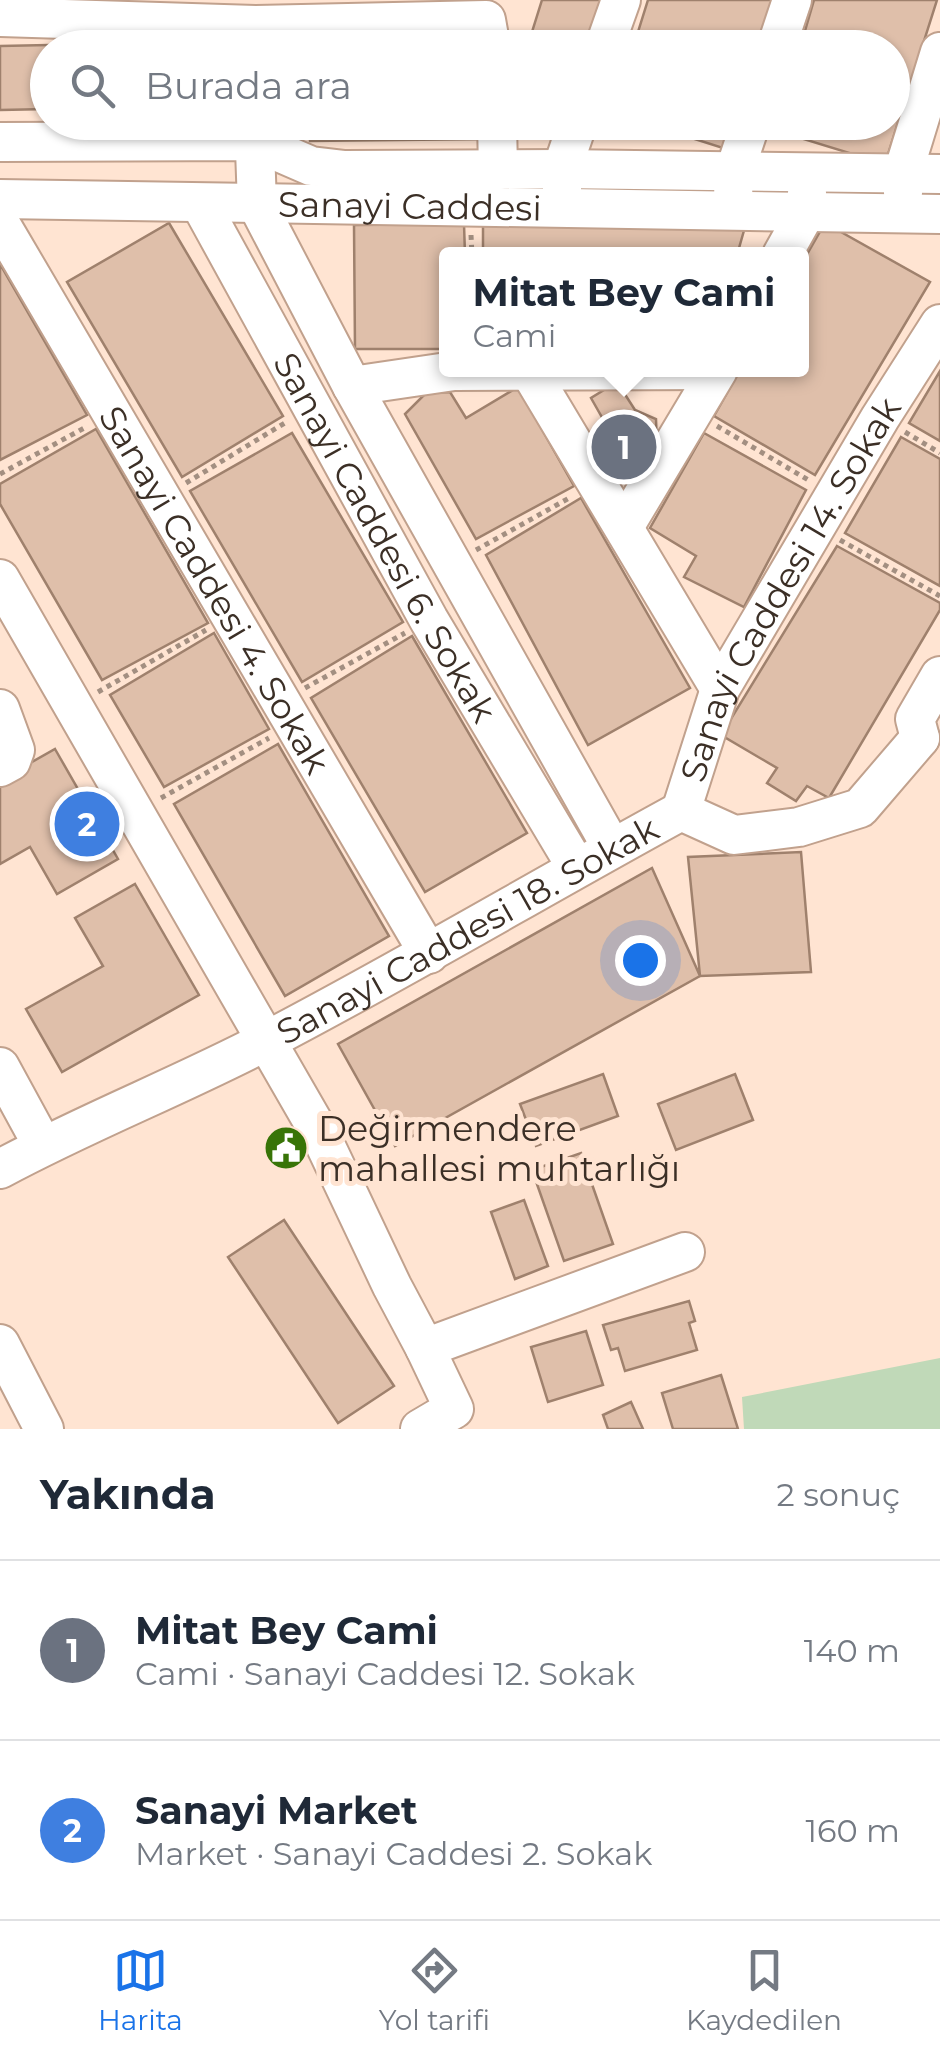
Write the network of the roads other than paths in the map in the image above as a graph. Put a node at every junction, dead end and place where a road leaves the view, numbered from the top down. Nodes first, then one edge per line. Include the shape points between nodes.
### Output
1 (621, 0) edge
2 (792, 0) edge
3 (72, 11) edge
4 (0, 17) edge
5 (489, 22) edge
6 (212, 30) edge
7 (356, 30) edge
8 (610, 30) edge
9 (782, 30) edge
10 (940, 52) edge
11 (51, 140) edge
12 (253, 140) edge
13 (267, 140) edge
14 (497, 140) edge
15 (572, 140) edge
16 (745, 140) edge
17 (0, 142) edge
18 (562, 169) junction
19 (498, 170) junction
20 (734, 173) junction
21 (808, 174) junction
22 (922, 174) edge
23 (0, 200) edge
24 (200, 203) junction
25 (257, 204) junction
26 (562, 208) junction
27 (732, 211) junction
28 (806, 212) junction
29 (902, 214) junction
30 (940, 214) edge
31 (0, 223) edge
32 (786, 247) edge
33 (940, 324) edge
34 (439, 373) edge
35 (534, 377) edge
36 (713, 377) edge
37 (352, 386) junction
38 (624, 527) junction
39 (0, 579) edge
40 (10, 624) edge
41 (940, 676) edge
42 (720, 689) junction
43 (0, 709) edge
44 (933, 740) edge
45 (0, 767) edge
46 (682, 811) junction
47 (612, 848) junction
48 (577, 868) junction
49 (430, 954) junction
50 (267, 1041) junction
51 (0, 1067) edge
52 (43, 1146) junction
53 (0, 1169) edge
54 (685, 1252) dead end
55 (0, 1344) edge
56 (425, 1348) junction
57 (459, 1419) edge
58 (44, 1429) edge
59 (420, 1429) edge

1 - 8 street
2 - 9 street
3 - 4 street
3 - 6 street
5 - 7 street
10 - 22 street
11 - 17 street, Sanayi Caddesi
12 - 25 street, Sanayi Caddesi
13 - 19 street, Sanayi Caddesi via 311,166
14 - 19 street
15 - 18 street
16 - 20 street
18 - 19 street, Sanayi Caddesi
18 - 20 street, Sanayi Caddesi
18 - 26 street, Sanayi Caddesi
20 - 21 street, Sanayi Caddesi
20 - 27 street
21 - 22 street, Sanayi Caddesi
21 - 28 street
22 - 29 street
23 - 24 street, Sanayi Caddesi
24 - 25 street, Sanayi Caddesi
24 - 48 street, Sanayi Caddesi 6. Sokak via 428,620
25 - 26 street, Sanayi Caddesi
25 - 37 street, Sanayi Caddesi 6. Sokak
26 - 27 street, Sanayi Caddesi
27 - 28 street, Sanayi Caddesi
28 - 29 street, Sanayi Caddesi
28 - 32 street
29 - 30 street, Sanayi Caddesi
31 - 49 street, Sanayi Caddesi 4. Sokak
33 - 42 street, Sanayi Caddesi 14. Sokak
34 - 37 street
35 - 38 street
36 - 38 street
37 - 47 street, Sanayi Caddesi 6. Sokak
38 - 42 street
39 - 40 street
40 - 50 street via 75,705
41 - 44 street via 915,719
42 - 46 street, Sanayi Caddesi 14. Sokak
43 - 45 street via 15,750
44 - 46 street, Sanayi Caddesi 18. Sokak via 860,808 799,827 734,836
46 - 47 street, Sanayi Caddesi 18. Sokak
47 - 48 street, Sanayi Caddesi 18. Sokak
48 - 49 street, Sanayi Caddesi 18. Sokak
49 - 50 street, Sanayi Caddesi 18. Sokak
50 - 52 street, Sanayi Caddesi 18. Sokak
50 - 56 street
51 - 52 street
52 - 53 street, Sanayi Caddesi 18. Sokak
54 - 56 street
55 - 58 street
56 - 57 street
57 - 59 street

